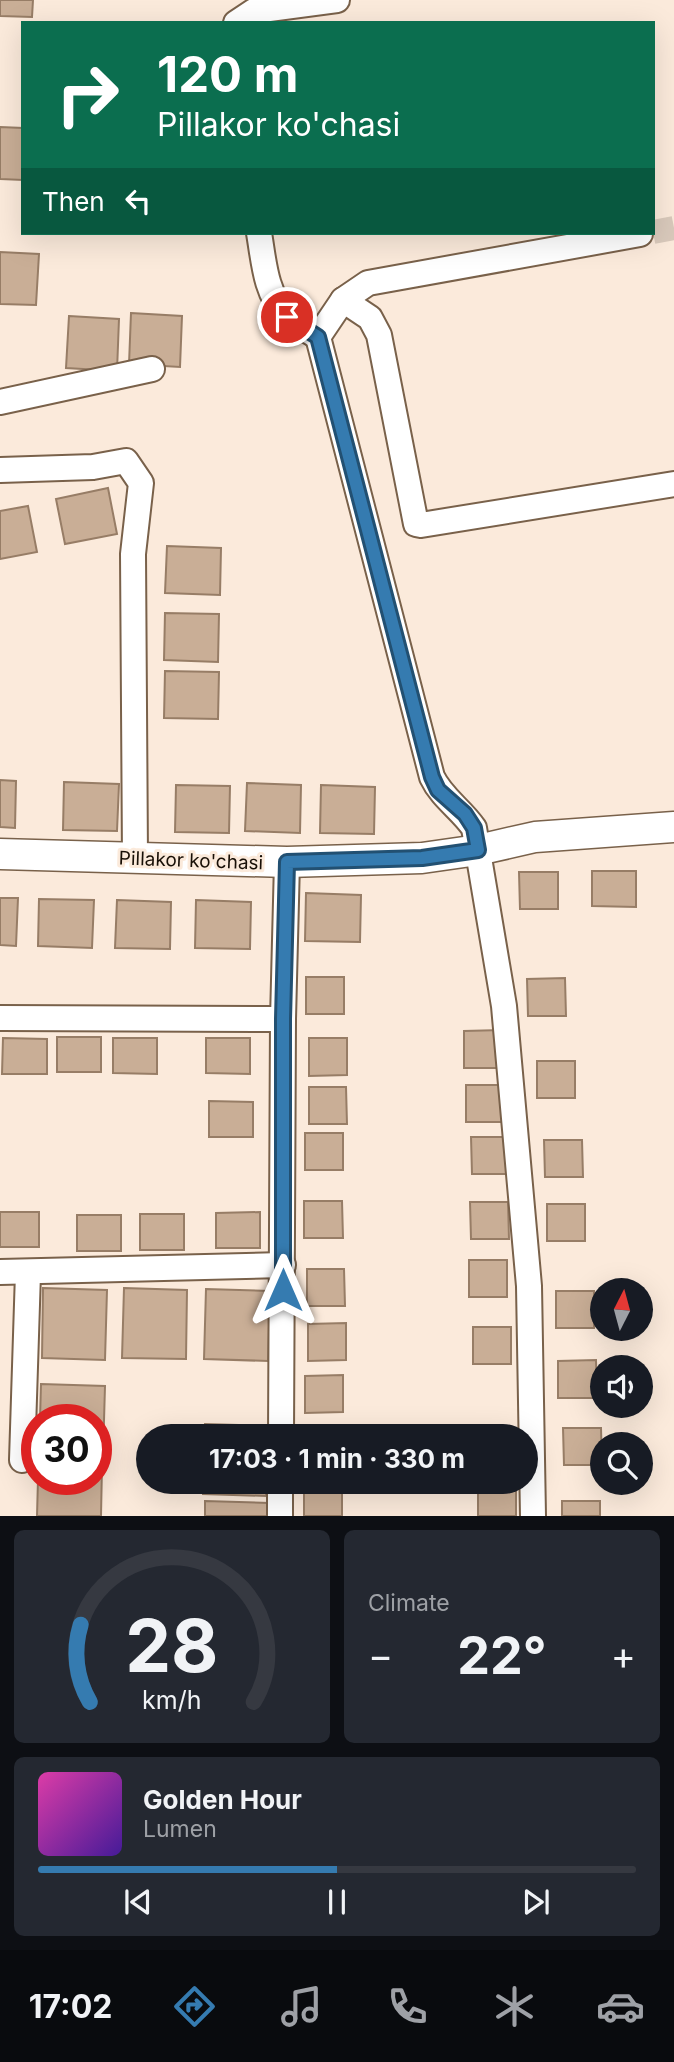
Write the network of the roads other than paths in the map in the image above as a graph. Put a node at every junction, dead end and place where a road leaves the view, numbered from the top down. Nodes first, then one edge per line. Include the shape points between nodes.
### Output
1 (337, 0) edge
2 (239, 21) edge
3 (258, 235) edge
4 (634, 235) edge
5 (343, 300) junction
6 (318, 337) junction
7 (152, 369) dead end
8 (0, 402) edge
9 (0, 470) edge
10 (674, 484) edge
11 (674, 827) edge
12 (478, 850) junction
13 (0, 854) edge
14 (135, 858) junction
15 (287, 862) junction
16 (0, 1018) edge
17 (283, 1019) junction
18 (284, 1265) junction
19 (0, 1272) edge
20 (28, 1273) junction
21 (24, 1404) edge
22 (281, 1424) edge
23 (280, 1494) edge
24 (280, 1516) edge
25 (533, 1516) edge

1 - 2 street via 254,11
3 - 6 street via 274,297 287,317
4 - 5 street via 368,283
5 - 6 street
5 - 10 street via 370,318 379,335 416,524
6 - 12 street via 432,777 438,790 474,828
7 - 8 street
9 - 14 street via 93,467 126,461 141,483 133,554
11 - 12 street, Pillakor ko'chasi via 535,837
12 - 15 street, Pillakor ko'chasi via 422,858
12 - 25 street via 503,1006 527,1272
13 - 14 street, Pillakor ko'chasi
14 - 15 street, Pillakor ko'chasi
15 - 17 street
16 - 17 street
17 - 18 street
18 - 20 street
18 - 22 street
19 - 20 street
20 - 21 street
23 - 24 street

